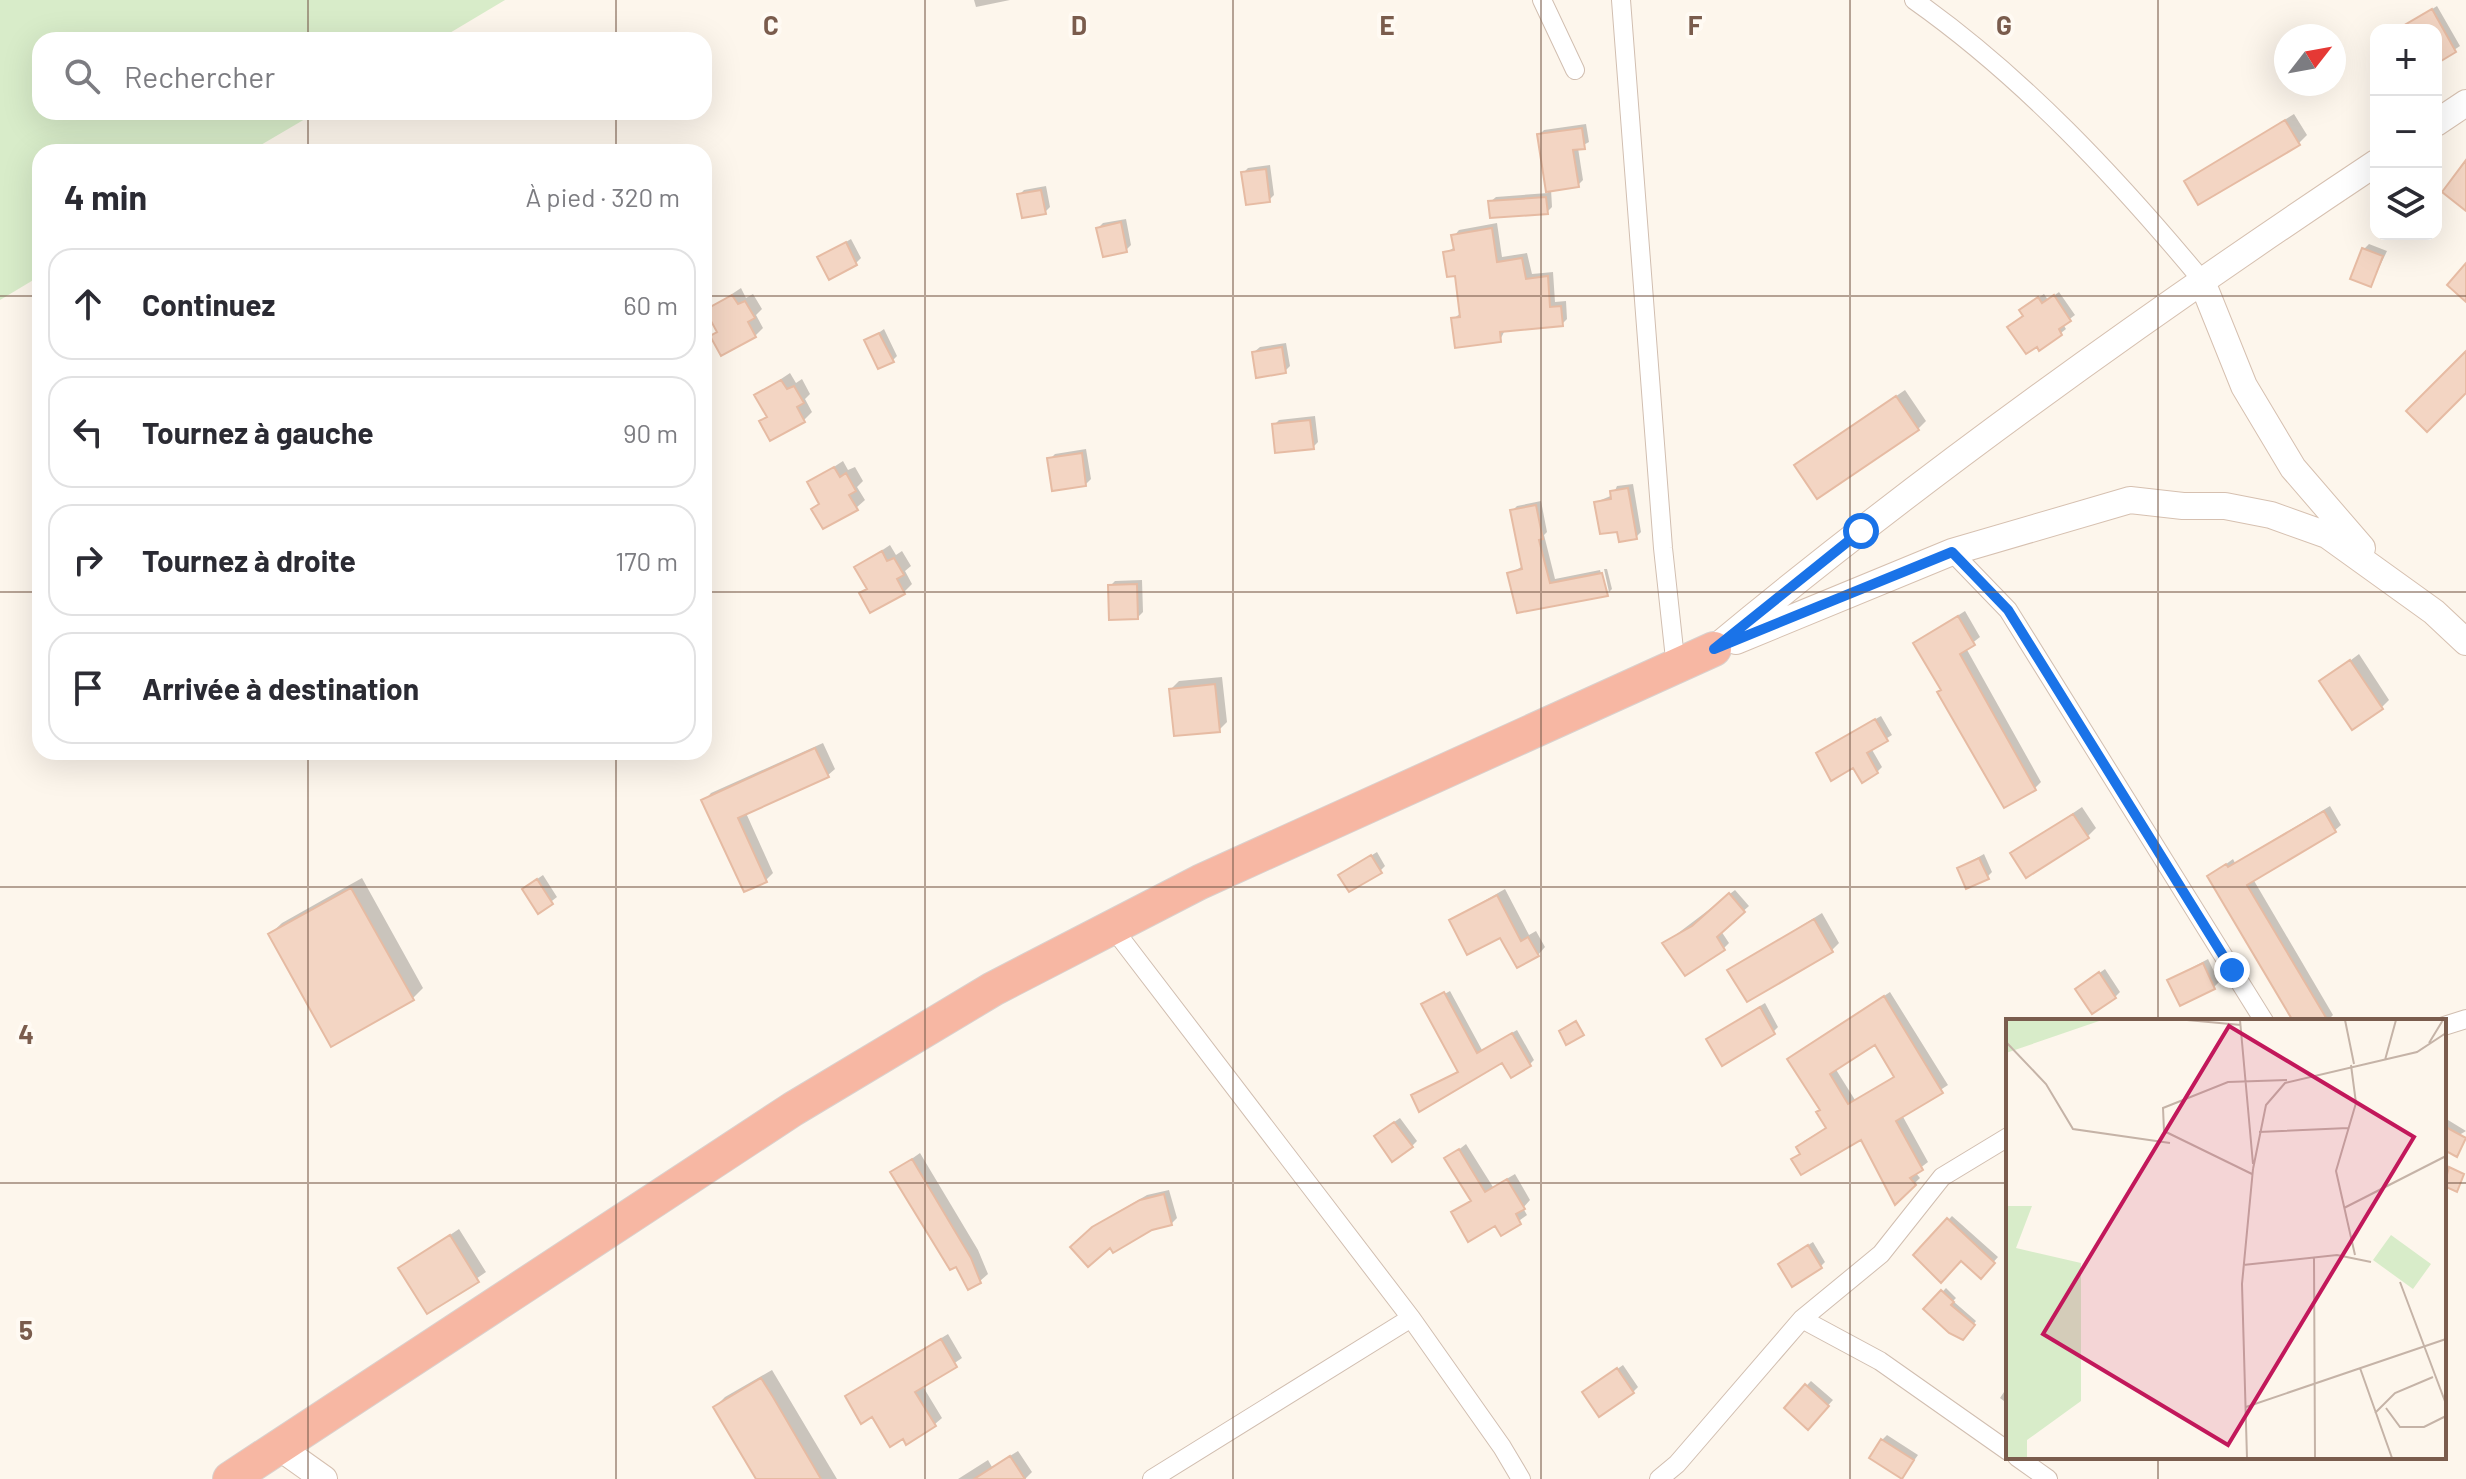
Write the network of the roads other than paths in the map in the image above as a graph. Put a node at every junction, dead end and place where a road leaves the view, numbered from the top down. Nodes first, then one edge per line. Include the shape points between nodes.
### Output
1 (1542, 0) edge
2 (1621, 0) edge
3 (1914, 0) edge
4 (1575, 70) dead end
5 (2466, 103) edge
6 (2442, 119) edge
7 (2370, 167) edge
8 (2201, 279) junction
9 (1952, 552) junction
10 (2389, 579) junction
11 (2466, 642) edge
12 (1714, 649) junction
13 (1676, 668) junction
14 (1112, 927) junction
15 (2263, 1019) edge
16 (2466, 1019) edge
17 (2446, 1025) edge
18 (2006, 1138) edge
19 (1411, 1318) junction
20 (1802, 1319) junction
21 (279, 1447) junction
22 (2006, 1450) edge
23 (2020, 1459) edge
24 (230, 1479) edge
25 (324, 1479) edge
26 (1152, 1479) edge
27 (1521, 1479) edge
28 (1659, 1479) edge
29 (2048, 1479) edge

1 - 4 street
2 - 13 street
3 - 8 street via 1989,58 2131,195
5 - 6 street
7 - 8 street
8 - 10 street via 2244,386 2293,468
8 - 12 street via 1812,567
9 - 10 street via 2130,500 2225,506 2271,515 2327,535
9 - 12 street
9 - 15 street via 2008,610
10 - 11 street
12 - 13 highway
13 - 14 highway via 1200,882
14 - 19 street
14 - 21 highway via 993,989 793,1109
16 - 17 street
18 - 20 street via 1942,1177 1881,1254
19 - 26 street
19 - 27 street
20 - 22 street via 1880,1361
20 - 28 street
21 - 24 highway
21 - 25 street
23 - 29 street

